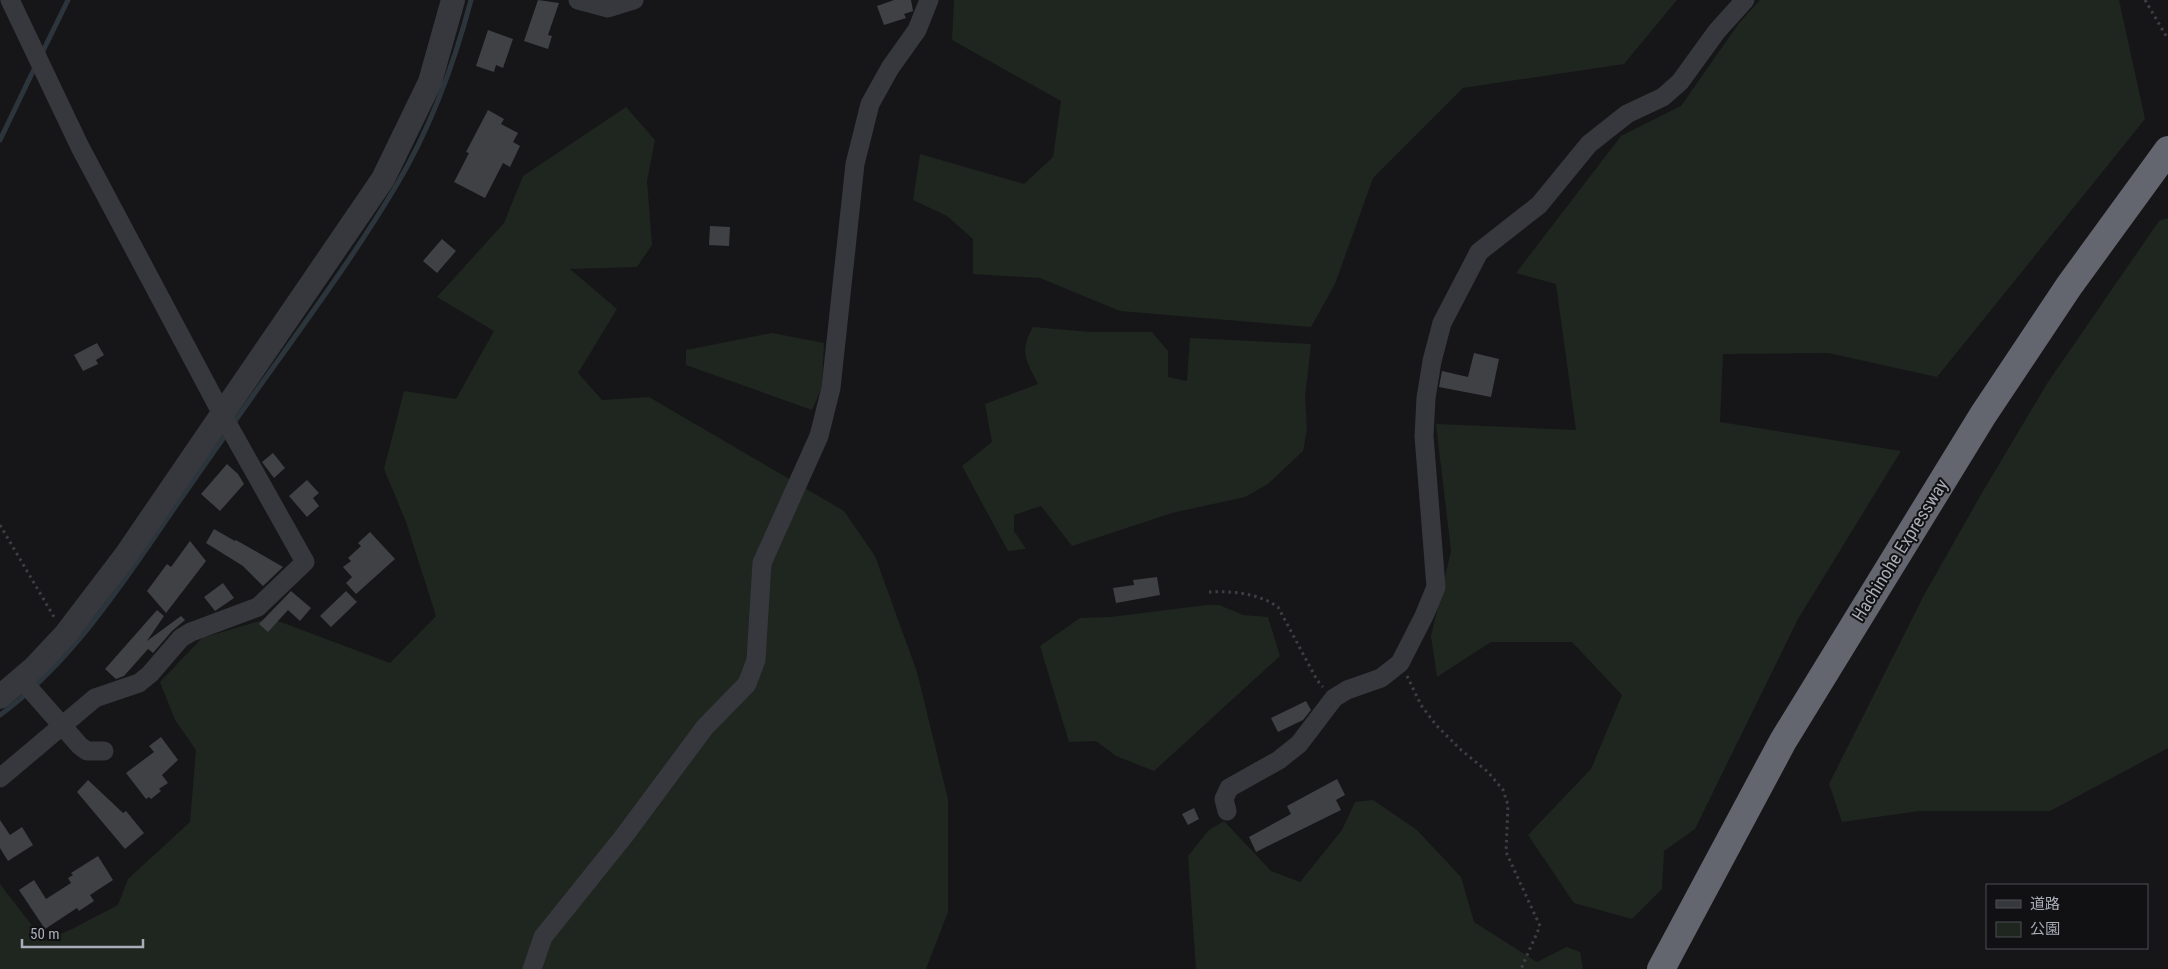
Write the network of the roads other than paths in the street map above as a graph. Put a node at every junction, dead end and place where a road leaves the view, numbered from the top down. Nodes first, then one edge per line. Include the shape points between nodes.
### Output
1 (10, 0) edge
2 (454, 0) edge
3 (578, 0) edge
4 (634, 0) edge
5 (929, 0) edge
6 (1745, 0) edge
7 (2168, 150) edge
8 (222, 414) junction
9 (21, 679) junction
10 (0, 697) edge
11 (63, 726) junction
12 (104, 751) dead end
13 (0, 778) edge
14 (1227, 811) dead end
15 (532, 969) edge
16 (1661, 969) edge

1 - 8 street via 80,147
2 - 8 street via 430,82 382,179
3 - 4 street via 608,8
5 - 15 street via 917,30 870,104 855,164 831,388 818,436 762,563 756,660 748,684 705,727 624,836 542,936
6 - 14 street via 1716,31 1680,82 1663,97 1627,114 1589,144 1539,205 1479,252 1442,323 1426,398 1424,436 1436,587 1400,663 1381,678 1334,698 1299,744 1279,760 1229,788 1224,799
7 - 16 highway, Hachinohe Expressway via 2069,286 1983,415 1783,741
8 - 9 street via 126,555 65,635
8 - 11 street via 305,562 258,607 181,638 139,683 102,694
9 - 10 street
9 - 11 street
11 - 12 street via 87,751
11 - 13 street

